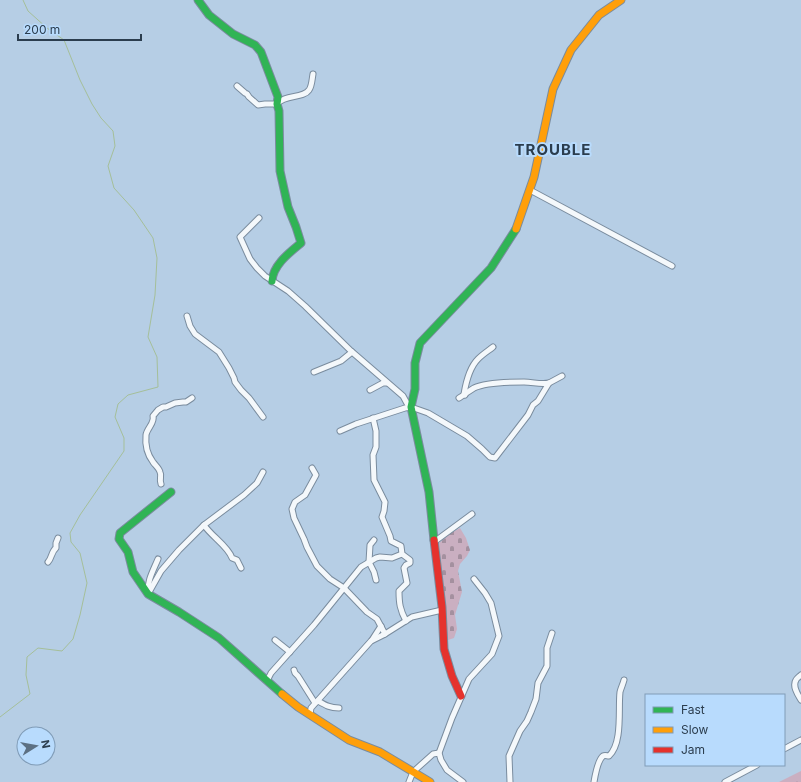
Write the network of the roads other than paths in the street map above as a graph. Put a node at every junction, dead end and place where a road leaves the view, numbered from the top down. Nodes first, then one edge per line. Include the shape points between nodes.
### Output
1 (198, 0) edge
2 (621, 0) edge
3 (313, 74) dead end
4 (237, 86) dead end
5 (277, 104) junction
6 (530, 190) junction
7 (259, 218) dead end
8 (672, 266) dead end
9 (272, 281) junction
10 (188, 316) dead end
11 (493, 346) dead end
12 (352, 352) junction
13 (314, 372) dead end
14 (562, 376) dead end
15 (387, 383) junction
16 (549, 383) junction
17 (370, 390) dead end
18 (465, 395) junction
19 (192, 398) dead end
20 (459, 398) dead end
21 (410, 407) junction
22 (263, 417) dead end
23 (373, 418) junction
24 (340, 431) dead end
25 (312, 468) dead end
26 (263, 472) dead end
27 (161, 484) dead end
28 (171, 492) dead end
29 (472, 514) dead end
30 (204, 525) junction
31 (58, 538) dead end
32 (374, 540) dead end
33 (434, 542) junction
34 (402, 554) junction
35 (158, 559) dead end
36 (48, 562) dead end
37 (369, 562) junction
38 (241, 568) dead end
39 (474, 579) dead end
40 (376, 580) dead end
41 (344, 588) junction
42 (148, 594) junction
43 (442, 610) junction
44 (406, 621) junction
45 (381, 626) junction
46 (552, 633) dead end
47 (385, 634) junction
48 (275, 640) dead end
49 (371, 641) junction
50 (290, 652) junction
51 (294, 670) dead end
52 (801, 675) edge
53 (624, 680) dead end
54 (266, 681) junction
55 (461, 696) junction
56 (801, 700) edge
57 (317, 702) junction
58 (339, 708) dead end
59 (310, 714) junction
60 (801, 740) edge
61 (785, 748) edge
62 (439, 753) junction
63 (754, 766) edge
64 (413, 772) junction
65 (409, 782) edge
66 (430, 782) edge
67 (463, 782) edge
68 (510, 782) edge
69 (594, 782) edge
70 (725, 782) edge

1 - 5 street via 210,15 233,34 258,46 278,96
2 - 6 street via 599,15 571,50 553,89
3 - 5 street via 311,89 292,98 283,99
4 - 5 street via 258,105
5 - 9 street via 280,171 288,207 301,243 277,266
6 - 8 street
6 - 21 street via 516,230 491,268 420,343 415,363 415,389
7 - 9 street via 240,237 250,259
9 - 12 street via 288,291
10 - 22 street via 195,334 219,352 235,382
11 - 18 street via 472,368
12 - 13 street via 341,361
12 - 15 street
14 - 16 street
15 - 17 street
15 - 21 street via 403,396
16 - 18 street via 501,382 474,388
16 - 21 street via 495,458 490,457 467,436 444,422
18 - 20 street
19 - 27 street via 158,410 146,434 147,453 159,469
21 - 23 street
21 - 33 street via 429,492
23 - 24 street
23 - 34 street via 376,431 376,447 373,454 374,480 385,502 382,516 391,541 401,546
25 - 41 street via 316,475 305,494 295,502 292,509 294,518 317,566
26 - 30 street via 257,483 244,495
28 - 42 street via 120,532 119,539 128,552 133,572
29 - 33 street
30 - 38 street via 232,558 237,560
30 - 42 street via 161,571
31 - 36 street
32 - 37 street via 370,546
33 - 43 street
34 - 37 street via 392,558 380,557
34 - 44 street via 410,560 404,568 406,583 399,591 400,610
35 - 42 street via 149,579
37 - 40 street
37 - 41 street via 361,567
39 - 55 street via 491,603 499,636 492,654 469,679
41 - 45 street via 377,619
41 - 50 street
42 - 54 street via 219,638
43 - 44 street via 412,617
43 - 55 street via 444,649
44 - 47 street
45 - 47 street
45 - 49 street
46 - 68 street via 547,648 547,666 538,683 536,699 509,756
47 - 49 street
48 - 50 street
49 - 57 street
50 - 54 street
51 - 57 street
52 - 56 street via 794,683
53 - 69 street via 620,691 618,736 612,753 603,756
54 - 59 street
55 - 62 street
57 - 58 street
57 - 59 street via 311,708
59 - 64 street via 349,740 380,752
60 - 61 street
62 - 64 street via 433,754
62 - 67 street via 447,770
63 - 70 street
64 - 65 street
64 - 66 street

